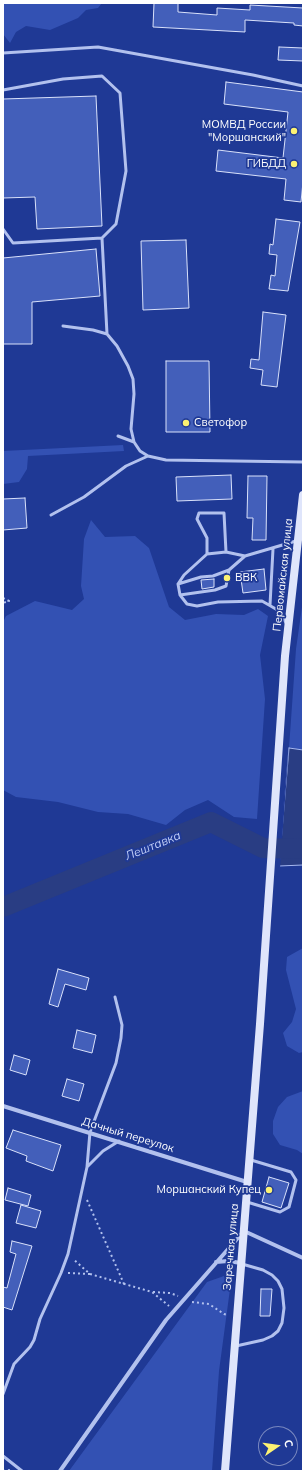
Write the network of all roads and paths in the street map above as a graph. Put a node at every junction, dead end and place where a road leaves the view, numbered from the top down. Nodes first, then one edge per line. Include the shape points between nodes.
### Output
1 (3, 53) edge
2 (303, 86) edge
3 (3, 90) edge
4 (3, 229) edge
5 (102, 238) junction
6 (63, 326) dead end
7 (107, 334) junction
8 (118, 436) dead end
9 (134, 442) junction
10 (148, 456) junction
11 (303, 462) edge
12 (303, 495) edge
13 (50, 515) dead end
14 (298, 540) junction
15 (273, 549) junction
16 (226, 552) junction
17 (207, 554) junction
18 (245, 556) junction
19 (228, 570) junction
20 (178, 584) junction
21 (180, 595) junction
22 (3, 598) edge
23 (3, 603) edge
24 (270, 605) junction
25 (288, 626) junction
26 (115, 997) dead end
27 (260, 1024) joint
28 (3, 1106) edge
29 (90, 1132) junction
30 (119, 1141) junction
31 (249, 1160) junction
32 (86, 1167) junction
33 (248, 1182) junction
34 (82, 1188) junction
35 (246, 1202) junction
36 (244, 1232) junction
37 (68, 1254) junction
38 (303, 1258) edge
39 (216, 1262) junction
40 (241, 1264) junction
41 (62, 1273) junction
42 (90, 1274) junction
43 (124, 1284) junction
44 (152, 1292) junction
45 (180, 1297) dead end
46 (185, 1302) dead end
47 (174, 1311) junction
48 (231, 1314) dead end
49 (235, 1346) junction
50 (3, 1394) edge
51 (3, 1456) edge
52 (22, 1471) edge
53 (60, 1471) edge
54 (225, 1471) edge

1 - 2 lane via 98,47
3 - 5 lane via 63,79 102,76 120,94 126,171 116,224
4 - 5 lane via 13,243
5 - 7 lane
6 - 7 lane
7 - 9 lane via 117,346 133,379 131,430
8 - 9 lane
9 - 10 lane via 140,451
10 - 11 lane via 166,460
10 - 13 lane via 126,466 84,497
12 - 14 main road, Первомайская улица
14 - 15 lane
14 - 25 main road, Первомайская улица
15 - 18 lane
15 - 24 lane
16 - 17 lane
16 - 17 lane via 224,513 199,513 197,519 206,538
16 - 18 lane
17 - 20 lane
18 - 19 lane
19 - 20 lane
19 - 21 lane via 226,586
20 - 21 lane
21 - 24 lane via 187,604 197,606 218,602 262,601
22 - 23 path via 9,601
24 - 25 lane via 281,612
25 - 27 main road, Первомайская улица
26 - 29 lane via 122,1025 121,1038 116,1062
27 - 31 main road, Заречная улица
28 - 29 street, Дачный переулок
29 - 30 street, Дачный переулок
29 - 32 lane
30 - 32 lane
30 - 33 street, Дачный переулок
31 - 33 main road, Заречная улица
31 - 35 lane via 291,1172 296,1180 289,1207 280,1212
32 - 34 lane
33 - 35 main road, Заречная улица
34 - 37 lane
34 - 43 path
35 - 36 main road, Заречная улица
36 - 38 street
36 - 39 street
36 - 40 main road, Заречная улица
37 - 41 lane
37 - 42 path
39 - 40 street
39 - 47 street
40 - 49 main road, Заречная улица
40 - 49 lane via 263,1270 278,1281 282,1289 284,1308 282,1323 272,1336
41 - 42 path
41 - 50 lane via 40,1319 34,1340 14,1364
42 - 43 path
43 - 44 path
44 - 45 path via 170,1293
44 - 47 path
46 - 48 path via 209,1304 224,1314
47 - 53 street
49 - 54 main road
51 - 52 lane

